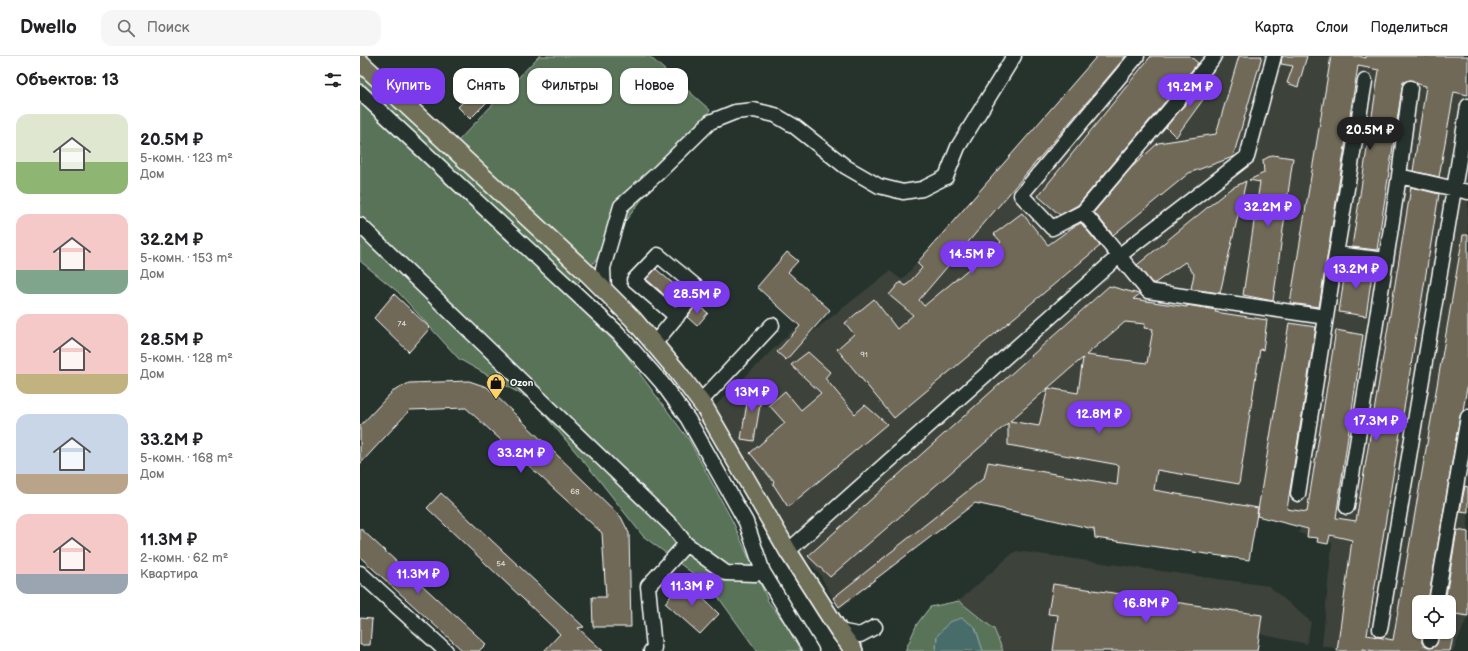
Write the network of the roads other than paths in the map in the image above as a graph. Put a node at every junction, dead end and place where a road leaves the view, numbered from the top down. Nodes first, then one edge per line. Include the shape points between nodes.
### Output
1 (1014, 56) edge
2 (1137, 56) edge
3 (1214, 56) edge
4 (1274, 56) edge
5 (360, 62) edge
6 (1365, 81) dead end
7 (1410, 88) dead end
8 (360, 92) edge
9 (408, 106) joint
10 (1468, 106) edge
11 (1399, 176) junction
12 (1461, 191) edge
13 (1083, 212) junction
14 (360, 225) edge
15 (1336, 254) junction
16 (1120, 256) junction
17 (1386, 260) junction
18 (604, 290) junction
19 (677, 316) junction
20 (1326, 317) junction
21 (772, 325) dead end
22 (654, 344) junction
23 (700, 402) junction
24 (1468, 417) edge
25 (1298, 494) dead end
26 (1347, 507) dead end
27 (686, 544) junction
28 (788, 551) junction
29 (763, 572) junction
30 (360, 573) edge
31 (1437, 595) edge
32 (876, 627) dead end
33 (1380, 629) dead end
34 (839, 631) junction
35 (446, 651) edge
36 (652, 651) edge
37 (812, 651) edge
38 (854, 651) edge

1 - 18 street via 958,148 946,177 922,189 903,192 879,186 846,167 794,126 775,115 754,110 735,112 710,122 621,206 603,268
2 - 13 street via 1021,195 1052,228
3 - 13 street
4 - 16 street via 1247,157
5 - 9 main road
6 - 15 street
7 - 11 street
8 - 29 street via 618,333 662,383 688,419 746,522
9 - 18 main road
10 - 12 street
11 - 12 street
11 - 17 street
12 - 33 street
13 - 16 street
14 - 27 street via 674,527
15 - 17 street
15 - 20 street
16 - 20 street via 1148,291
16 - 28 street
17 - 26 street
18 - 22 main road
19 - 19 street via 699,289 658,255 634,280
19 - 22 street
20 - 25 street
21 - 23 street
22 - 23 main road
23 - 28 main road
24 - 31 street
27 - 29 street via 726,572
27 - 36 street via 648,586 654,648
28 - 34 main road
29 - 37 street
30 - 35 street
32 - 34 street via 860,636
34 - 38 main road

